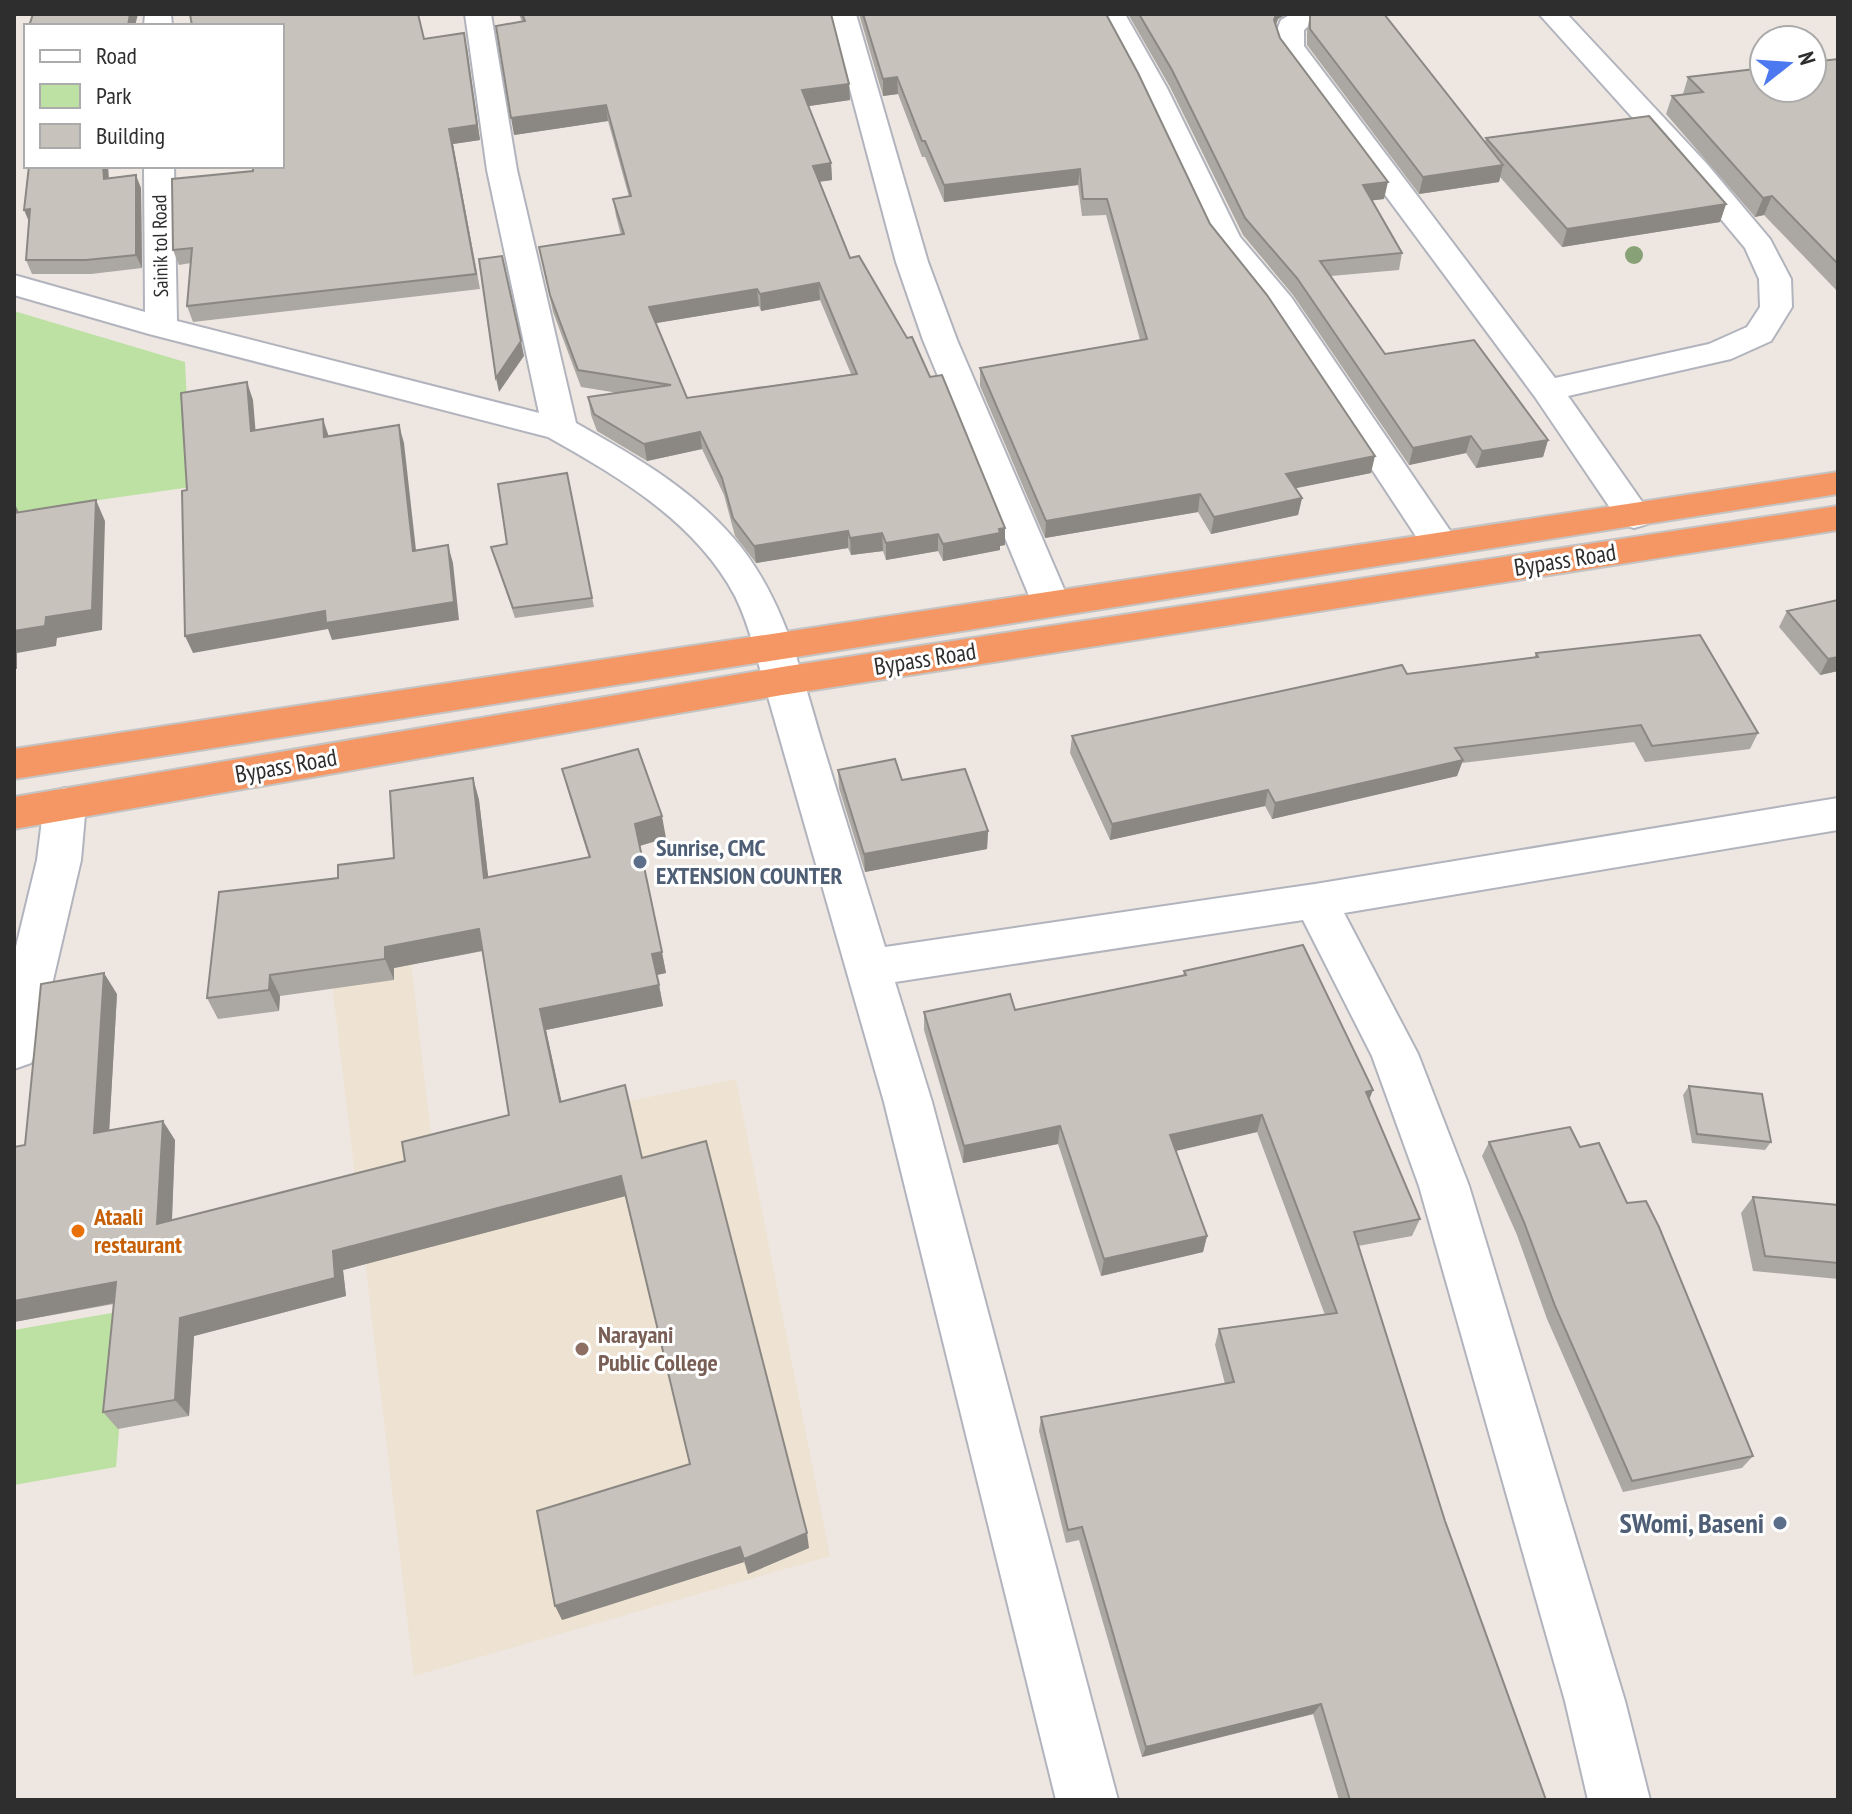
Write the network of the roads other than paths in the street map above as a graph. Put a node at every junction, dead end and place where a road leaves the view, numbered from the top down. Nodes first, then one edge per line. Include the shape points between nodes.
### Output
1 (478, 14) edge
2 (843, 14) edge
3 (1112, 14) edge
4 (1309, 14) edge
5 (1552, 14) edge
6 (159, 168) edge
7 (14, 285) edge
8 (161, 327) junction
9 (1547, 390) junction
10 (560, 429) junction
11 (1838, 483) edge
12 (1634, 516) junction
13 (1838, 518) edge
14 (1440, 544) junction
15 (1051, 603) junction
16 (778, 664) junction
17 (14, 764) edge
18 (65, 804) junction
19 (14, 813) edge
20 (1838, 814) edge
21 (1315, 901) junction
22 (868, 968) junction
23 (14, 1049) edge
24 (1087, 1800) edge
25 (1619, 1800) edge

1 - 10 street via 497,137
2 - 15 street via 912,262
3 - 14 street via 1226,240 1280,304
4 - 9 street via 1291,26 1290,47
5 - 9 street via 1759,246 1775,279 1776,307 1759,334 1719,352
6 - 8 street, Sainik tol Road
7 - 8 street
8 - 10 street
9 - 12 street
10 - 16 street via 617,460 676,502 723,549 754,596
11 - 12 highway, Bypass Road
12 - 14 highway, Bypass Road
13 - 16 highway, Bypass Road
14 - 15 highway, Bypass Road
15 - 16 highway, Bypass Road
16 - 17 highway, Bypass Road
16 - 18 highway, Bypass Road
16 - 22 street
18 - 19 highway, Bypass Road
18 - 23 street via 59,860
20 - 21 street
21 - 22 street
21 - 25 street via 1395,1054 1444,1186 1595,1701
22 - 24 street via 908,1102

